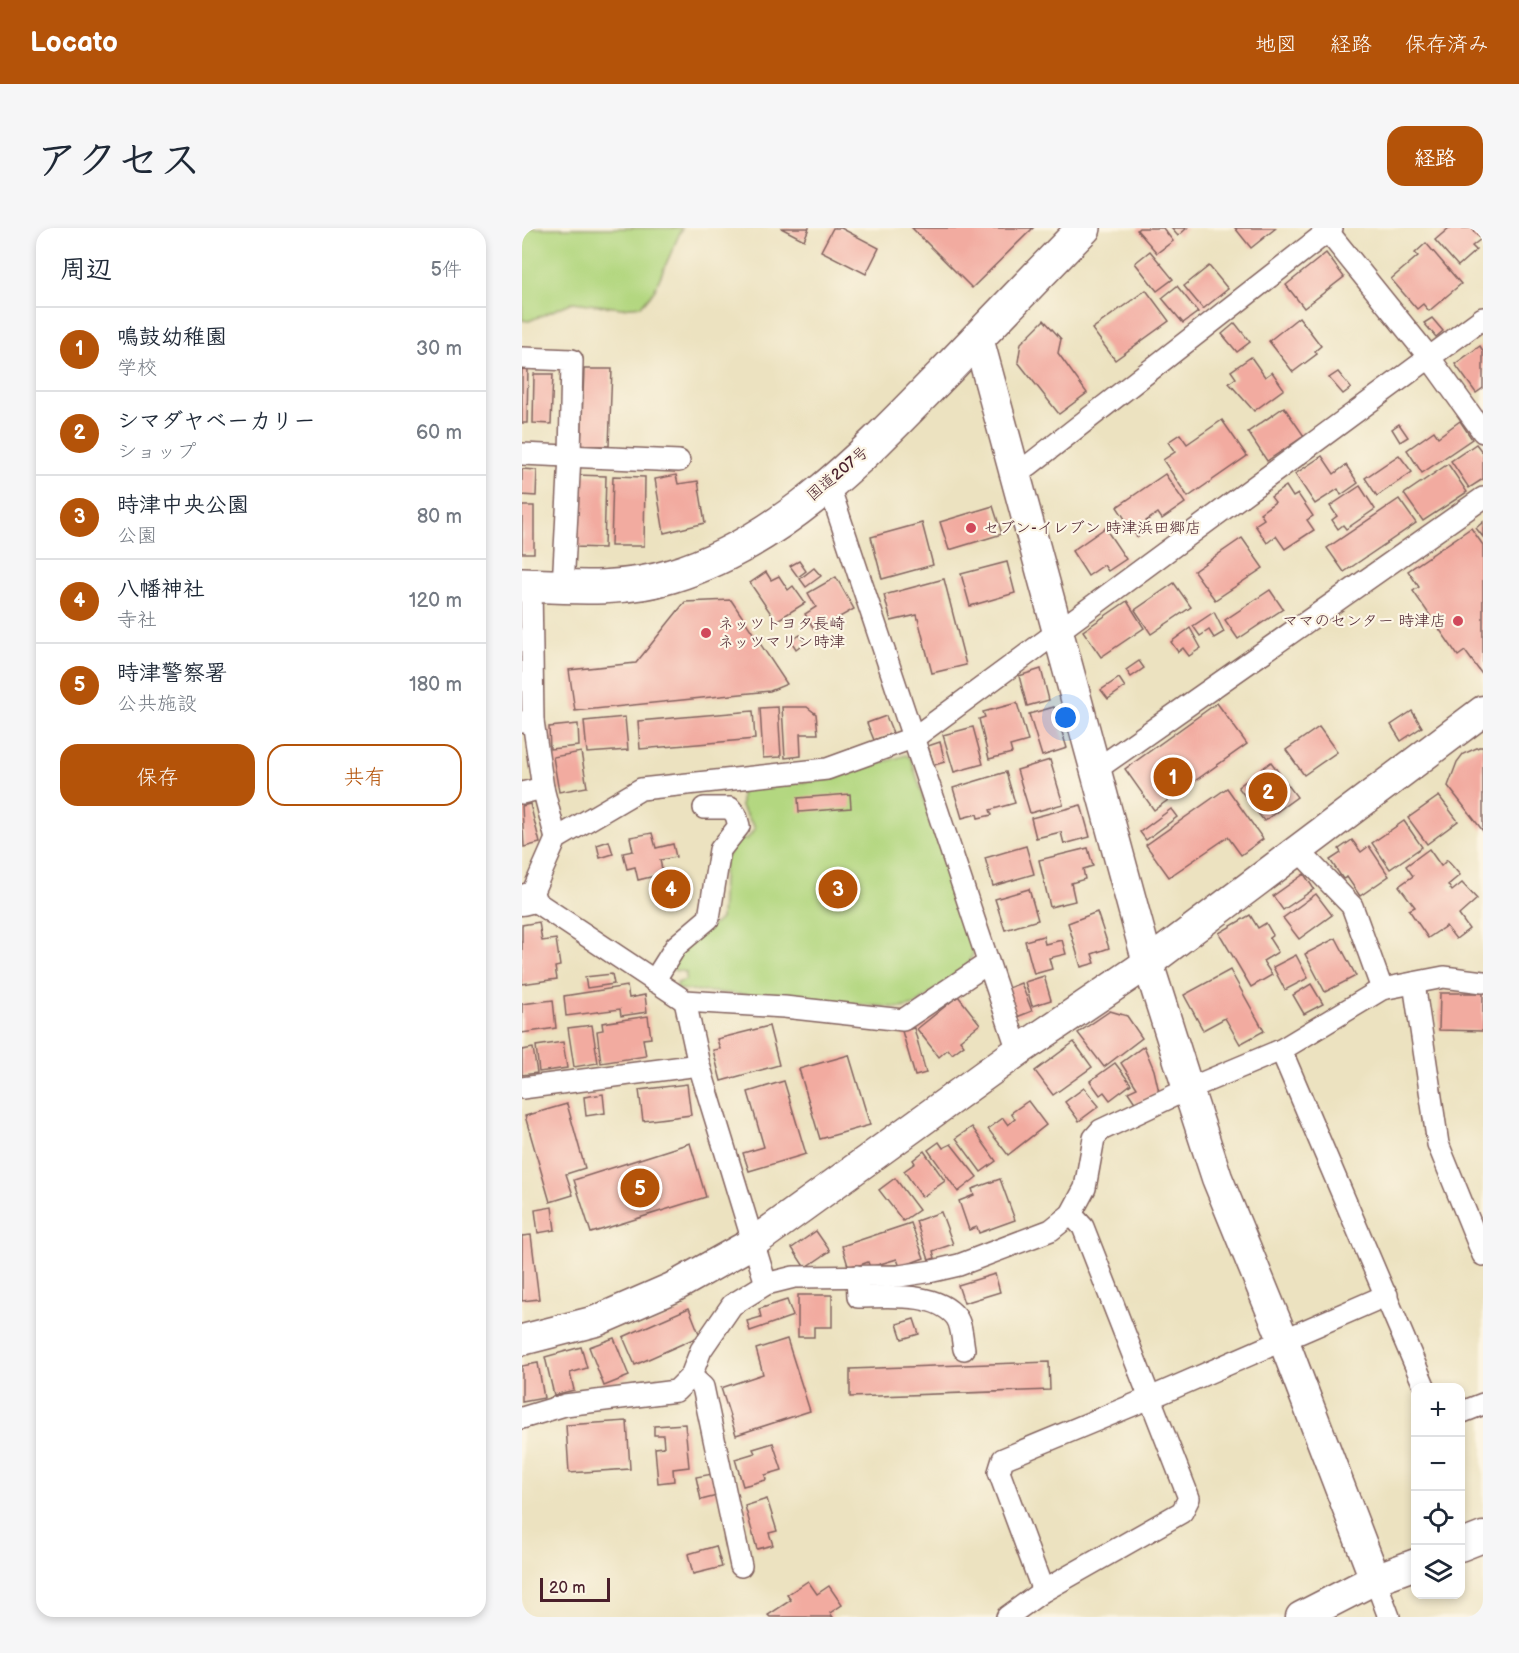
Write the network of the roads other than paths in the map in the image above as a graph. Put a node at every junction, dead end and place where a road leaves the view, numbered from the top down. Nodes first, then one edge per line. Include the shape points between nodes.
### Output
1 (1084, 228) edge
2 (1328, 229) edge
3 (1483, 318) edge
4 (978, 338) junction
5 (1429, 357) junction
6 (522, 358) edge
7 (1483, 432) edge
8 (522, 454) edge
9 (570, 456) junction
10 (679, 461) dead end
11 (1015, 476) junction
12 (828, 483) junction
13 (1483, 498) edge
14 (527, 585) edge
15 (563, 587) junction
16 (1057, 631) junction
17 (1483, 711) edge
18 (527, 722) edge
19 (915, 737) junction
20 (1096, 769) junction
21 (543, 788) junction
22 (522, 793) edge
23 (704, 808) dead end
24 (556, 839) junction
25 (1298, 850) junction
26 (526, 899) edge
27 (988, 963) junction
28 (1148, 963) junction
29 (654, 981) junction
30 (1483, 982) edge
31 (1414, 983) junction
32 (1382, 989) junction
33 (685, 1001) junction
34 (1281, 1050) junction
35 (1018, 1051) junction
36 (699, 1065) junction
37 (522, 1088) edge
38 (1188, 1089) junction
39 (1071, 1214) junction
40 (754, 1242) junction
41 (1483, 1255) edge
42 (857, 1276) junction
43 (766, 1284) junction
44 (1387, 1295) junction
45 (1283, 1339) junction
46 (522, 1340) edge
47 (964, 1349) dead end
48 (691, 1376) junction
49 (1423, 1383) edge
50 (1150, 1398) junction
51 (1483, 1404) edge
52 (1465, 1411) edge
53 (522, 1418) edge
54 (1483, 1537) edge
55 (1463, 1545) edge
56 (1411, 1565) edge
57 (741, 1566) dead end
58 (1375, 1579) junction
59 (1043, 1591) junction
60 (1007, 1617) edge
61 (1301, 1617) edge
62 (1389, 1617) edge

1 - 4 highway, 国道207号
2 - 5 street
2 - 11 street
3 - 5 street
4 - 11 street
4 - 12 highway, 国道207号 via 870,449
5 - 7 street
5 - 16 street
6 - 9 street via 572,360
8 - 9 street
9 - 10 street
9 - 15 street
11 - 16 street
12 - 15 highway, 国道207号 via 771,530 711,562 659,579 618,586
12 - 19 street
13 - 20 street
14 - 15 highway, 国道207号
14 - 18 street
16 - 19 street
16 - 20 street
17 - 25 street
18 - 21 street
19 - 24 street via 828,769 641,789
19 - 27 street
20 - 28 street
21 - 22 street
21 - 24 street
23 - 29 street via 730,808 739,826 720,850 709,918 676,946
24 - 26 street
25 - 28 street
25 - 32 street via 1352,906
26 - 29 street
27 - 33 street via 903,1020
27 - 35 street
28 - 35 street
28 - 38 street
29 - 33 street
30 - 31 street via 1444,977
31 - 32 street
31 - 41 street via 1437,1144
32 - 34 street
33 - 36 street
34 - 38 street
34 - 44 street
35 - 40 street
36 - 37 street
36 - 40 street
38 - 39 street via 1101,1130 1094,1138 1085,1188
38 - 45 street via 1217,1178
39 - 42 street via 1051,1230 958,1265 899,1276
39 - 50 street via 1083,1227
40 - 43 street
40 - 46 street via 672,1288 596,1321
42 - 43 street via 794,1277
42 - 47 street via 858,1297 926,1300 941,1305 956,1318
43 - 48 street via 732,1305 701,1350
44 - 45 street
44 - 49 street
45 - 50 street
45 - 58 street
48 - 53 street via 676,1391 565,1405
48 - 57 street via 703,1387
50 - 59 street via 1189,1498 1182,1512
50 - 59 street via 1003,1459 999,1472
51 - 52 street
54 - 55 street
56 - 58 street
58 - 61 street
58 - 62 street
59 - 60 street

